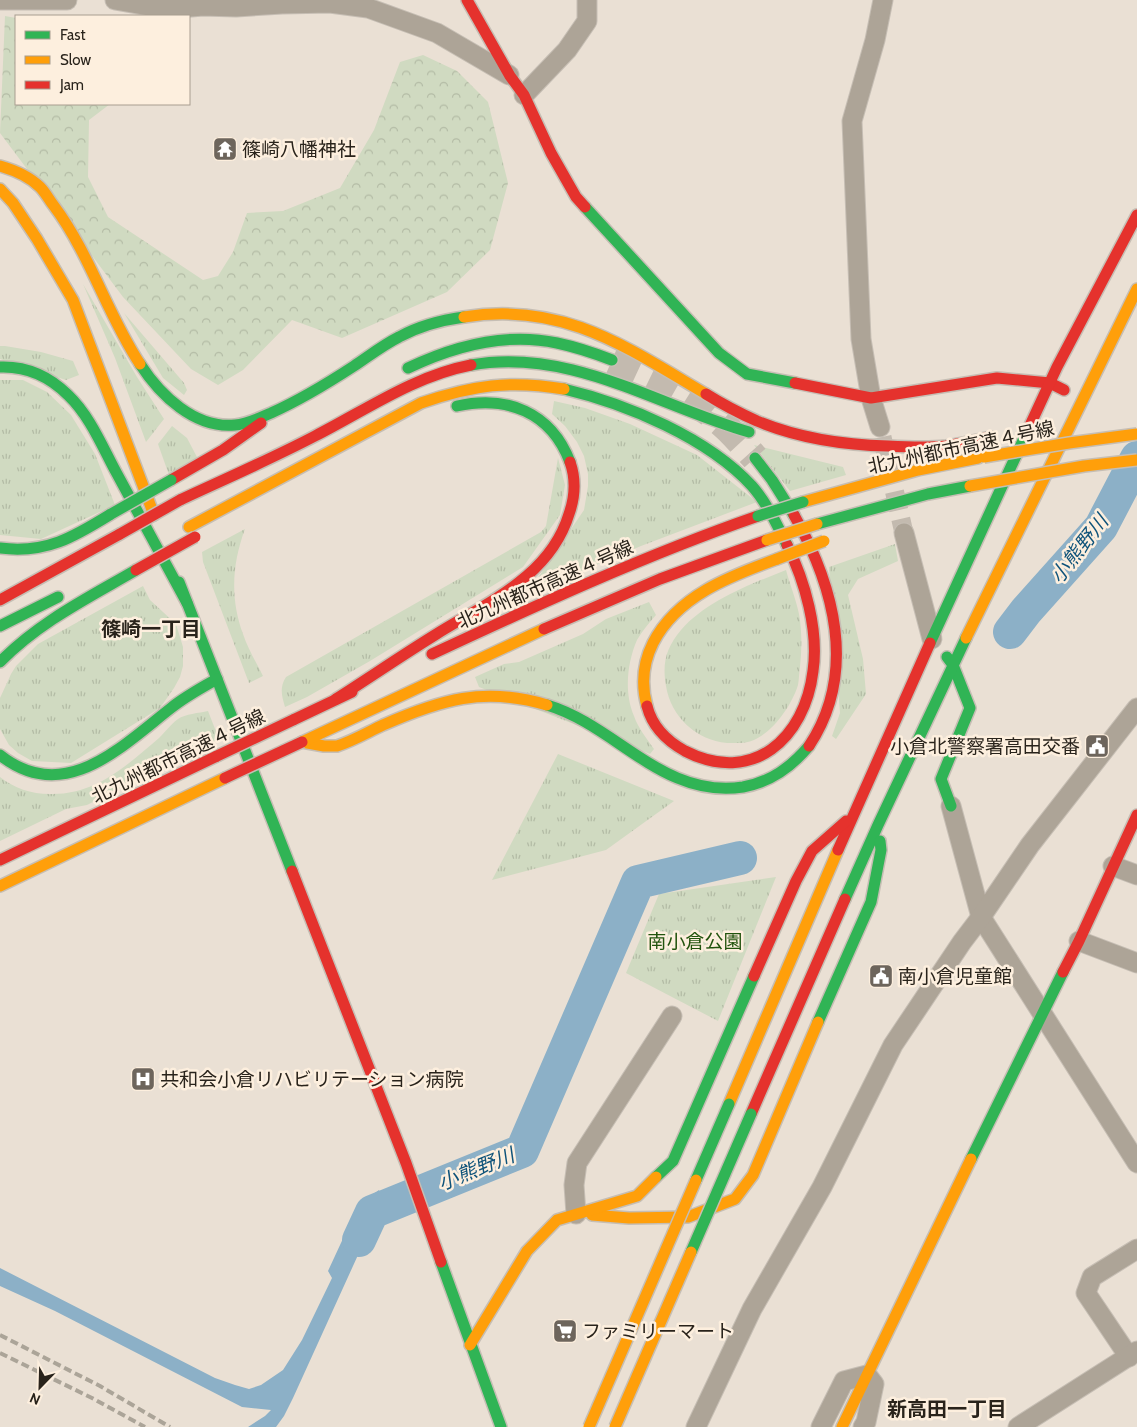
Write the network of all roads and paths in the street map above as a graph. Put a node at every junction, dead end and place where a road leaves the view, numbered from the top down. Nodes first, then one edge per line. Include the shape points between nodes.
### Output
1 (0, 0) edge
2 (67, 0) edge
3 (115, 0) edge
4 (467, 0) edge
5 (587, 0) edge
6 (883, 0) edge
7 (510, 76) junction
8 (524, 95) junction
9 (0, 166) edge
10 (0, 189) edge
11 (1137, 215) edge
12 (1137, 289) edge
13 (457, 337) dead end
14 (562, 344) junction
15 (384, 359) dead end
16 (612, 360) tunnel mouth
17 (0, 367) edge
18 (397, 373) dead end
19 (342, 374) junction
20 (1050, 383) junction
21 (872, 398) junction
22 (1082, 400) junction
23 (287, 405) junction
24 (443, 409) dead end
25 (388, 419) junction
26 (1137, 426) edge
27 (880, 428) tunnel mouth
28 (1137, 434) edge
29 (380, 438) dead end
30 (894, 447) junction
31 (264, 448) dead end
32 (755, 458) tunnel mouth
33 (1137, 460) edge
34 (286, 482) junction
35 (967, 490) junction
36 (180, 500) junction
37 (903, 513) dead end
38 (192, 532) junction
39 (904, 533) tunnel mouth
40 (164, 540) dead end
41 (828, 540) dead end
42 (0, 548) edge
43 (147, 549) dead end
44 (64, 594) dead end
45 (0, 598) edge
46 (187, 603) junction
47 (0, 626) edge
48 (932, 639) junction
49 (425, 657) dead end
50 (0, 662) edge
51 (953, 665) junction
52 (407, 666) dead end
53 (217, 679) junction
54 (336, 700) junction
55 (1137, 708) edge
56 (302, 742) junction
57 (0, 755) edge
58 (951, 806) joint
59 (1137, 815) edge
60 (852, 816) junction
61 (878, 825) junction
62 (0, 860) edge
63 (1113, 866) junction
64 (1137, 875) edge
65 (0, 886) edge
66 (981, 917) junction
67 (1079, 941) junction
68 (1137, 963) edge
69 (1042, 1013) junction
70 (672, 1016) dead end
71 (1136, 1157) edge
72 (576, 1214) junction
73 (1137, 1249) edge
74 (470, 1345) junction
75 (1133, 1354) edge
76 (867, 1374) junction
77 (1024, 1425) edge
78 (501, 1427) edge
79 (589, 1427) edge
80 (615, 1427) edge
81 (696, 1427) edge
82 (821, 1427) edge
83 (842, 1427) edge
84 (863, 1427) edge

1 - 2 street
3 - 7 street via 160,8 330,3 368,8 437,33
4 - 7 main road
5 - 8 street via 587,21 567,50
6 - 21 street via 852,121 861,339
7 - 8 main road
8 - 21 main road via 551,153 576,196 719,353 747,374
9 - 23 main road via 13,169 41,188 72,231 138,363 150,380 176,405 202,420 228,425 252,420
10 - 46 main road via 37,239 73,300
11 - 20 main road
12 - 22 main road
13 - 14 main road via 516,334
14 - 16 main road
14 - 18 main road via 516,339 470,344 433,356
15 - 19 main road
17 - 46 main road via 40,373 71,397 97,436
19 - 23 main road
19 - 30 main road via 402,336 464,316 488,314 553,318 597,332 751,419 781,430 842,444
20 - 21 main road via 997,378
20 - 22 main road
20 - 48 main road
21 - 27 street
22 - 51 main road
23 - 42 main road, bridge via 223,450 89,528 33,550
24 - 54 main road via 465,403 502,404 535,416 549,428 570,461 574,481 568,519 547,556 530,573
25 - 34 main road
25 - 38 main road
25 - 41 main road, bridge via 444,394 468,388 523,383 546,386 602,400 663,424 713,451 752,486 766,504 786,542 801,577 814,641 812,686 796,723 772,750 758,759 734,764 711,762 694,756 664,737 646,707 642,688 644,668 659,632 674,614 720,583 777,559
26 - 30 main road via 1001,437 946,446
28 - 49 main road, 北九州都市高速４号線, bridge via 918,470 758,516 571,589
29 - 34 main road
30 - 36 main road via 813,444 760,435 703,418 563,367 490,362 423,380
31 - 36 main road
32 - 56 main road via 780,491 808,542 829,598 837,647 834,690 820,729 800,758 773,778 744,788 695,786 660,771 578,718 551,706 496,696 442,701 336,746
33 - 35 main road, 北九州都市高速４号線, bridge via 1084,466
34 - 38 main road
35 - 37 main road
35 - 56 main road, 北九州都市高速４号線, bridge via 928,494 817,524 662,578
36 - 45 main road, bridge
38 - 50 main road, bridge via 42,626
39 - 48 street
40 - 43 main road
44 - 47 main road
46 - 53 main road
48 - 51 main road
48 - 60 main road
51 - 58 main road via 970,708 941,779
51 - 61 main road
52 - 54 main road, 北九州都市高速４号線
53 - 57 main road via 187,696 102,760 72,773 42,775 13,765
53 - 74 main road via 406,1163
54 - 62 main road, 北九州都市高速４号線, bridge
55 - 66 street via 1030,845
56 - 65 main road, 北九州都市高速４号線, bridge
58 - 66 street
59 - 63 main road
60 - 72 main road via 812,851 796,881 673,1161 637,1196
60 - 79 main road, bridge
61 - 72 main road via 881,850 871,902 753,1175 735,1199 688,1216 629,1218
61 - 80 main road, bridge
63 - 64 street
63 - 67 main road
66 - 69 street
66 - 81 street via 893,1045 822,1186 752,1310
67 - 68 street
67 - 69 main road
69 - 71 street
69 - 76 main road
70 - 72 street via 577,1163 574,1185
72 - 74 main road via 557,1220 527,1251
73 - 75 street via 1092,1277 1086,1293
74 - 78 main road
75 - 77 street
76 - 82 street via 844,1381
76 - 83 main road
76 - 84 street via 874,1384

